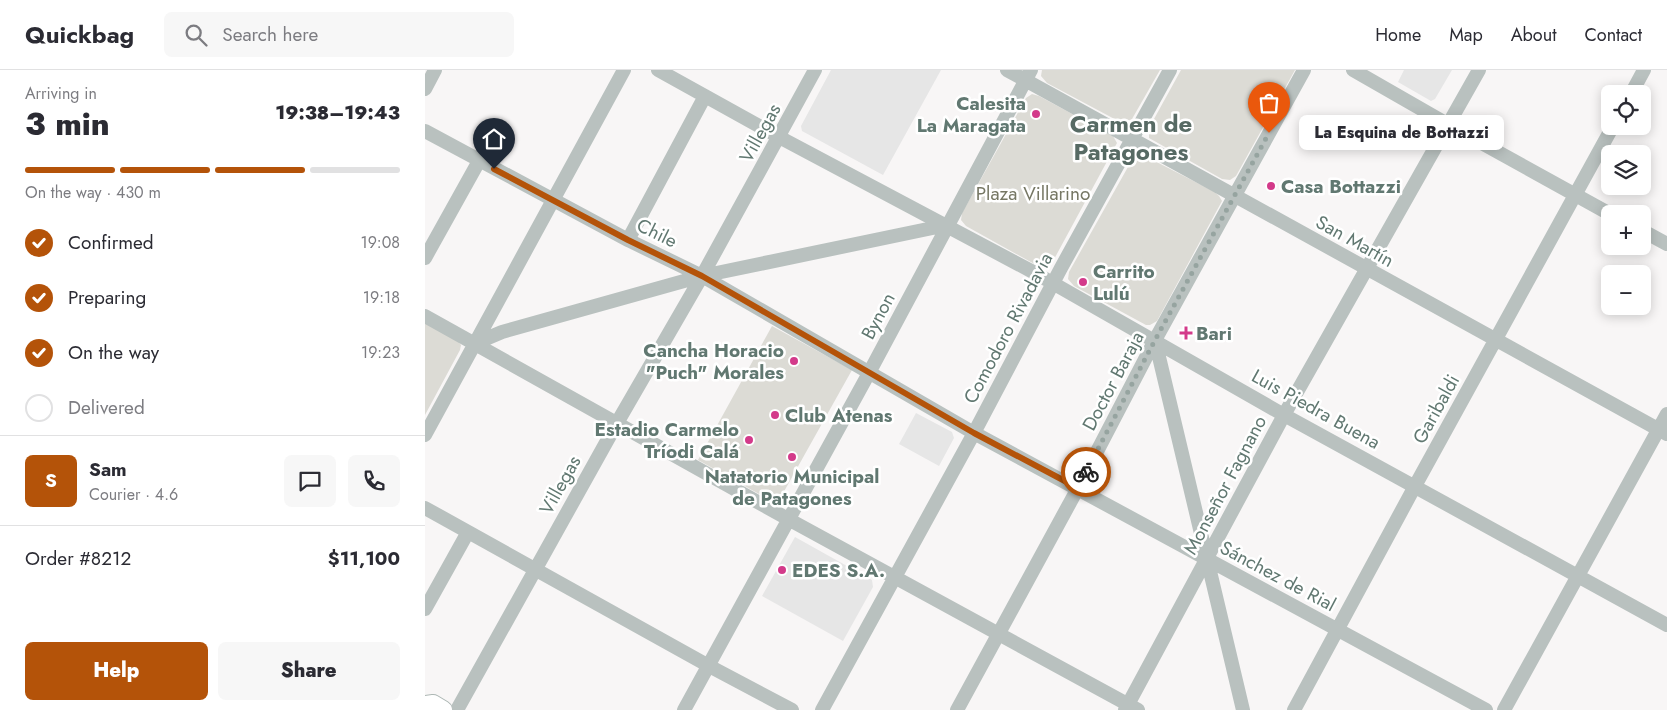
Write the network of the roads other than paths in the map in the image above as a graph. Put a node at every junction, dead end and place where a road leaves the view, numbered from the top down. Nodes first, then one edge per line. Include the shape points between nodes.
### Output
1 (435, 70) edge
2 (625, 70) edge
3 (658, 70) edge
4 (815, 70) edge
5 (1007, 70) edge
6 (1170, 70) edge
7 (1304, 70) edge
8 (1353, 70) edge
9 (1479, 70) edge
10 (1644, 70) edge
11 (1028, 75) edge
12 (1636, 85) edge
13 (425, 89) edge
14 (705, 96) junction
15 (1449, 125) junction
16 (425, 131) edge
17 (1608, 135) edge
18 (779, 137) junction
19 (1132, 139) junction
20 (479, 161) junction
21 (1235, 195) junction
22 (1575, 195) junction
23 (554, 200) junction
24 (1601, 209) edge
25 (947, 225) junction
26 (1651, 235) edge
27 (628, 240) junction
28 (1667, 244) edge
29 (425, 258) edge
30 (1367, 269) junction
31 (702, 276) junction
32 (1053, 283) junction
33 (425, 316) edge
34 (1155, 340) junction
35 (1495, 340) junction
36 (476, 343) junction
37 (869, 373) junction
38 (1284, 414) junction
39 (1667, 414) edge
40 (617, 423) junction
41 (1663, 432) edge
42 (974, 433) junction
43 (425, 434) edge
44 (1415, 486) junction
45 (1078, 488) junction
46 (425, 508) edge
47 (788, 518) junction
48 (468, 532) junction
49 (1207, 560) junction
50 (535, 568) junction
51 (894, 576) junction
52 (1578, 576) junction
53 (425, 609) edge
54 (1667, 625) edge
55 (1337, 629) junction
56 (999, 633) junction
57 (709, 666) junction
58 (1130, 708) edge
59 (457, 710) edge
60 (684, 710) edge
61 (792, 710) edge
62 (822, 710) edge
63 (957, 710) edge
64 (1243, 710) edge
65 (1294, 710) edge
66 (1486, 710) edge
67 (1504, 710) edge

1 - 13 street
2 - 23 street
3 - 14 street, Luis Piedra Buena
4 - 18 street, Villegas
5 - 11 street, San Martín
6 - 19 street, Comodoro Rivadavia
7 - 21 street, Doctor Baraja
8 - 15 street
9 - 15 street, Monseñor Fagnano
10 - 12 street
11 - 19 street, San Martín
11 - 25 street, Bynon
14 - 18 street, Luis Piedra Buena
14 - 27 street
15 - 22 street
15 - 30 street, Monseñor Fagnano
16 - 20 street, Chile
17 - 22 street, Garibaldi
18 - 25 street, Luis Piedra Buena
18 - 31 street, Villegas
19 - 21 street, San Martín
19 - 32 street, Comodoro Rivadavia
20 - 23 street, Chile
20 - 29 street
21 - 30 street, San Martín
21 - 34 street, Doctor Baraja
22 - 24 street
22 - 35 street, Garibaldi
23 - 27 street, Chile
23 - 36 street
25 - 31 street
25 - 32 street, Luis Piedra Buena
25 - 37 street, Bynon
26 - 28 street
27 - 31 street, Chile
30 - 35 street, San Martín
30 - 38 street, Monseñor Fagnano
31 - 36 street via 502,332
31 - 37 street, Chile
31 - 40 street, Villegas
32 - 34 street, Luis Piedra Buena
32 - 42 street, Comodoro Rivadavia
33 - 36 street
34 - 38 street, Luis Piedra Buena
34 - 45 street, Doctor Baraja
34 - 49 street
35 - 41 street, San Martín
35 - 44 street, Garibaldi
36 - 40 street
36 - 43 street
37 - 42 street, Sánchez de Rial
37 - 47 street, Bynon
38 - 44 street, Luis Piedra Buena
38 - 49 street, Monseñor Fagnano
39 - 41 street
40 - 47 street
40 - 50 street, Villegas
41 - 52 street
42 - 45 street, Sánchez de Rial
42 - 51 street, Comodoro Rivadavia
44 - 52 street, Luis Piedra Buena
44 - 55 street, Garibaldi
45 - 49 street, Sánchez de Rial
45 - 56 street, Doctor Baraja
46 - 48 street
47 - 51 street
47 - 57 street, Bynon
48 - 50 street
48 - 53 street
49 - 55 street, Sánchez de Rial
49 - 58 street, Monseñor Fagnano
49 - 64 street
50 - 57 street
50 - 59 street, Villegas
51 - 56 street
51 - 62 street, Comodoro Rivadavia
52 - 54 street, Luis Piedra Buena
52 - 67 street
55 - 65 street, Garibaldi
55 - 66 street, Sánchez de Rial
56 - 58 street
56 - 63 street, Doctor Baraja
57 - 60 street, Bynon
57 - 61 street

